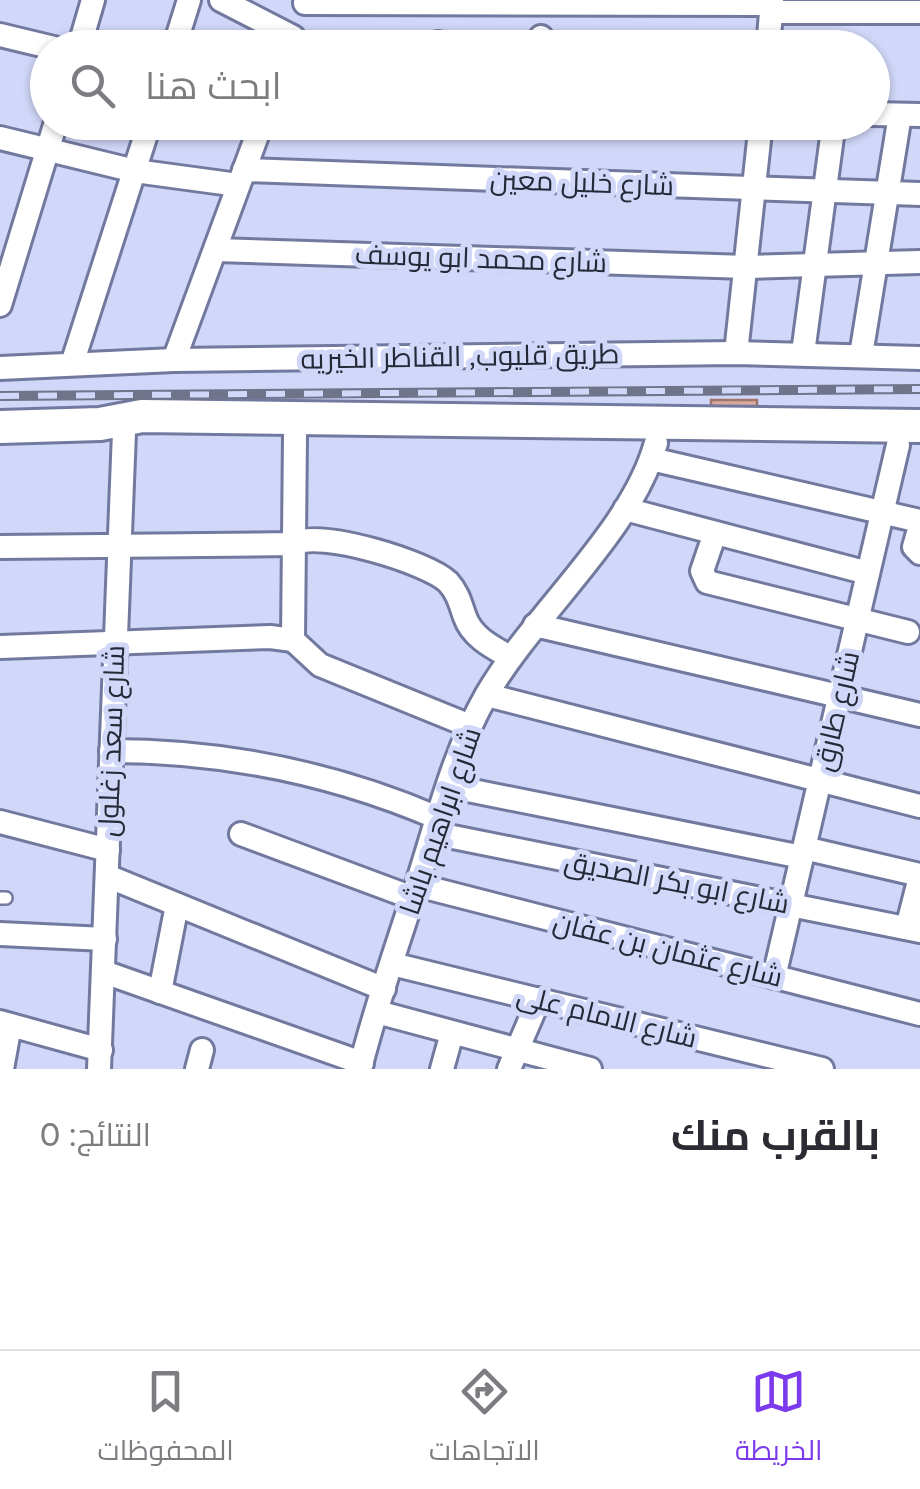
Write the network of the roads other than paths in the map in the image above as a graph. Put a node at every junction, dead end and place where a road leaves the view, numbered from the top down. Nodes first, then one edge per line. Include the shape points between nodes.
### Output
1 (94, 0) edge
2 (189, 0) edge
3 (221, 0) edge
4 (306, 1) edge
5 (772, 5) edge
6 (920, 12) edge
7 (85, 30) edge
8 (180, 30) edge
9 (272, 30) edge
10 (296, 30) edge
11 (770, 30) edge
12 (0, 35) edge
13 (30, 42) edge
14 (910, 115) edge
15 (0, 138) edge
16 (50, 140) edge
17 (144, 140) edge
18 (255, 140) edge
19 (758, 140) edge
20 (832, 140) edge
21 (47, 151) junction
22 (135, 171) junction
23 (241, 178) junction
24 (754, 189) junction
25 (825, 191) junction
26 (886, 194) junction
27 (920, 194) edge
28 (216, 250) junction
29 (875, 262) junction
30 (920, 262) edge
31 (815, 263) junction
32 (747, 266) junction
33 (0, 305) edge
34 (736, 353) junction
35 (803, 353) junction
36 (861, 355) junction
37 (920, 358) edge
38 (174, 360) junction
39 (72, 364) junction
40 (0, 368) edge
41 (0, 426) edge
42 (112, 428) junction
43 (296, 435) junction
44 (912, 439) edge
45 (654, 451) junction
46 (626, 509) junction
47 (882, 512) junction
48 (920, 524) edge
49 (716, 533) junction
50 (295, 544) junction
51 (117, 546) junction
52 (0, 547) edge
53 (920, 553) edge
54 (868, 573) junction
55 (857, 619) junction
56 (535, 624) junction
57 (908, 632) dead end
58 (294, 640) junction
59 (114, 642) junction
60 (0, 648) edge
61 (510, 657) junction
62 (840, 694) junction
63 (487, 695) junction
64 (920, 714) edge
65 (470, 726) junction
66 (110, 751) junction
67 (820, 781) junction
68 (448, 786) junction
69 (920, 806) edge
70 (0, 822) edge
71 (436, 825) junction
72 (241, 834) dead end
73 (108, 850) junction
74 (803, 853) junction
75 (107, 876) junction
76 (920, 876) edge
77 (415, 892) junction
78 (176, 905) junction
79 (791, 905) junction
80 (913, 930) edge
81 (0, 934) edge
82 (105, 939) junction
83 (392, 964) junction
84 (104, 972) junction
85 (774, 976) junction
86 (384, 989) junction
87 (160, 992) junction
88 (539, 1000) junction
89 (377, 1012) junction
90 (920, 1014) edge
91 (5, 1024) edge
92 (452, 1033) junction
93 (513, 1059) edge
94 (100, 1060) edge
95 (361, 1066) edge
96 (2, 1069) edge
97 (442, 1069) edge
98 (590, 1069) edge
99 (822, 1069) edge

1 - 7 street
2 - 8 street
3 - 9 street
4 - 5 street
4 - 10 street
5 - 6 street
5 - 11 street
12 - 13 street
14 - 26 street
15 - 21 street, شارع خليل معين
16 - 21 street
17 - 22 street
18 - 23 street
19 - 24 street
20 - 25 street
21 - 22 street, شارع خليل معين
21 - 33 street
22 - 23 street, شارع خليل معين
22 - 39 street
23 - 24 street, شارع خليل معين
23 - 28 street
24 - 25 street, شارع خليل معين
24 - 32 street
25 - 26 street, شارع خليل معين
25 - 31 street
26 - 27 street, شارع خليل معين
26 - 29 street
28 - 32 street, شارع محمد ابو يوسف
28 - 38 street
29 - 30 street, شارع محمد ابو يوسف
29 - 31 street, شارع محمد ابو يوسف
29 - 36 street
31 - 32 street, شارع محمد ابو يوسف
31 - 35 street
32 - 34 street
34 - 35 street, طريق قليوب, القناطر الخيريه
34 - 38 street, طريق قليوب, القناطر الخيريه
35 - 36 street, طريق قليوب, القناطر الخيريه
36 - 37 street, طريق قليوب, القناطر الخيريه
38 - 39 street, طريق قليوب, القناطر الخيريه
39 - 40 street, طريق قليوب, القناطر الخيريه
41 - 42 main road
42 - 43 main road
42 - 44 main road via 142,416
42 - 51 street, شارع سعد زغلول
43 - 45 main road
43 - 50 street
44 - 45 main road
44 - 47 street, شارع طارق
45 - 46 street, شارع ابراهيم باشا
45 - 47 street
46 - 49 street
46 - 56 street, شارع ابراهيم باشا
47 - 48 street
47 - 54 street, شارع طارق
48 - 53 street via 914,547
49 - 54 street
49 - 55 street via 702,571 707,582
50 - 51 street
50 - 58 street
50 - 61 street via 312,538 424,566 456,592 478,636
51 - 52 street
51 - 59 street, شارع سعد زغلول
54 - 55 street, شارع طارق
55 - 57 street
55 - 62 street, شارع طارق
56 - 61 street, شارع ابراهيم باشا
56 - 62 street
58 - 59 street
58 - 65 street via 320,665
59 - 60 street
59 - 66 street, شارع سعد زغلول
61 - 63 street, شارع ابراهيم باشا
62 - 64 street
62 - 67 street, شارع طارق
63 - 65 street, شارع ابراهيم باشا
63 - 67 street
65 - 68 street, شارع ابراهيم باشا
66 - 71 street, شارع ابو بكر الصديق via 204,755 296,770 368,790
66 - 73 street, شارع سعد زغلول
67 - 69 street
67 - 74 street, شارع طارق
68 - 71 street, شارع ابراهيم باشا
68 - 74 street
70 - 73 street
71 - 77 street, شارع ابراهيم باشا
71 - 79 street, شارع ابو بكر الصديق
72 - 77 street, شارع عثمان بن عفان
73 - 75 street, شارع سعد زغلول
74 - 76 street
74 - 79 street, شارع طارق
75 - 78 street
75 - 82 street, شارع سعد زغلول
76 - 80 street
77 - 83 street, شارع ابراهيم باشا
77 - 85 street, شارع عثمان بن عفان
78 - 86 street
78 - 87 street
79 - 80 street, شارع ابو بكر الصديق
79 - 85 street, شارع طارق
81 - 82 street
82 - 84 street, شارع سعد زغلول
83 - 86 street, شارع ابراهيم باشا
83 - 88 street, شارع الامام على
84 - 87 street
84 - 94 street, شارع سعد زغلول
85 - 90 street, شارع عثمان بن عفان
86 - 89 street, شارع ابراهيم باشا
87 - 95 street
88 - 93 street
88 - 99 street, شارع الامام على
89 - 92 street
89 - 95 street, شارع ابراهيم باشا
91 - 94 street
91 - 96 street
92 - 93 street
92 - 97 street
93 - 98 street

